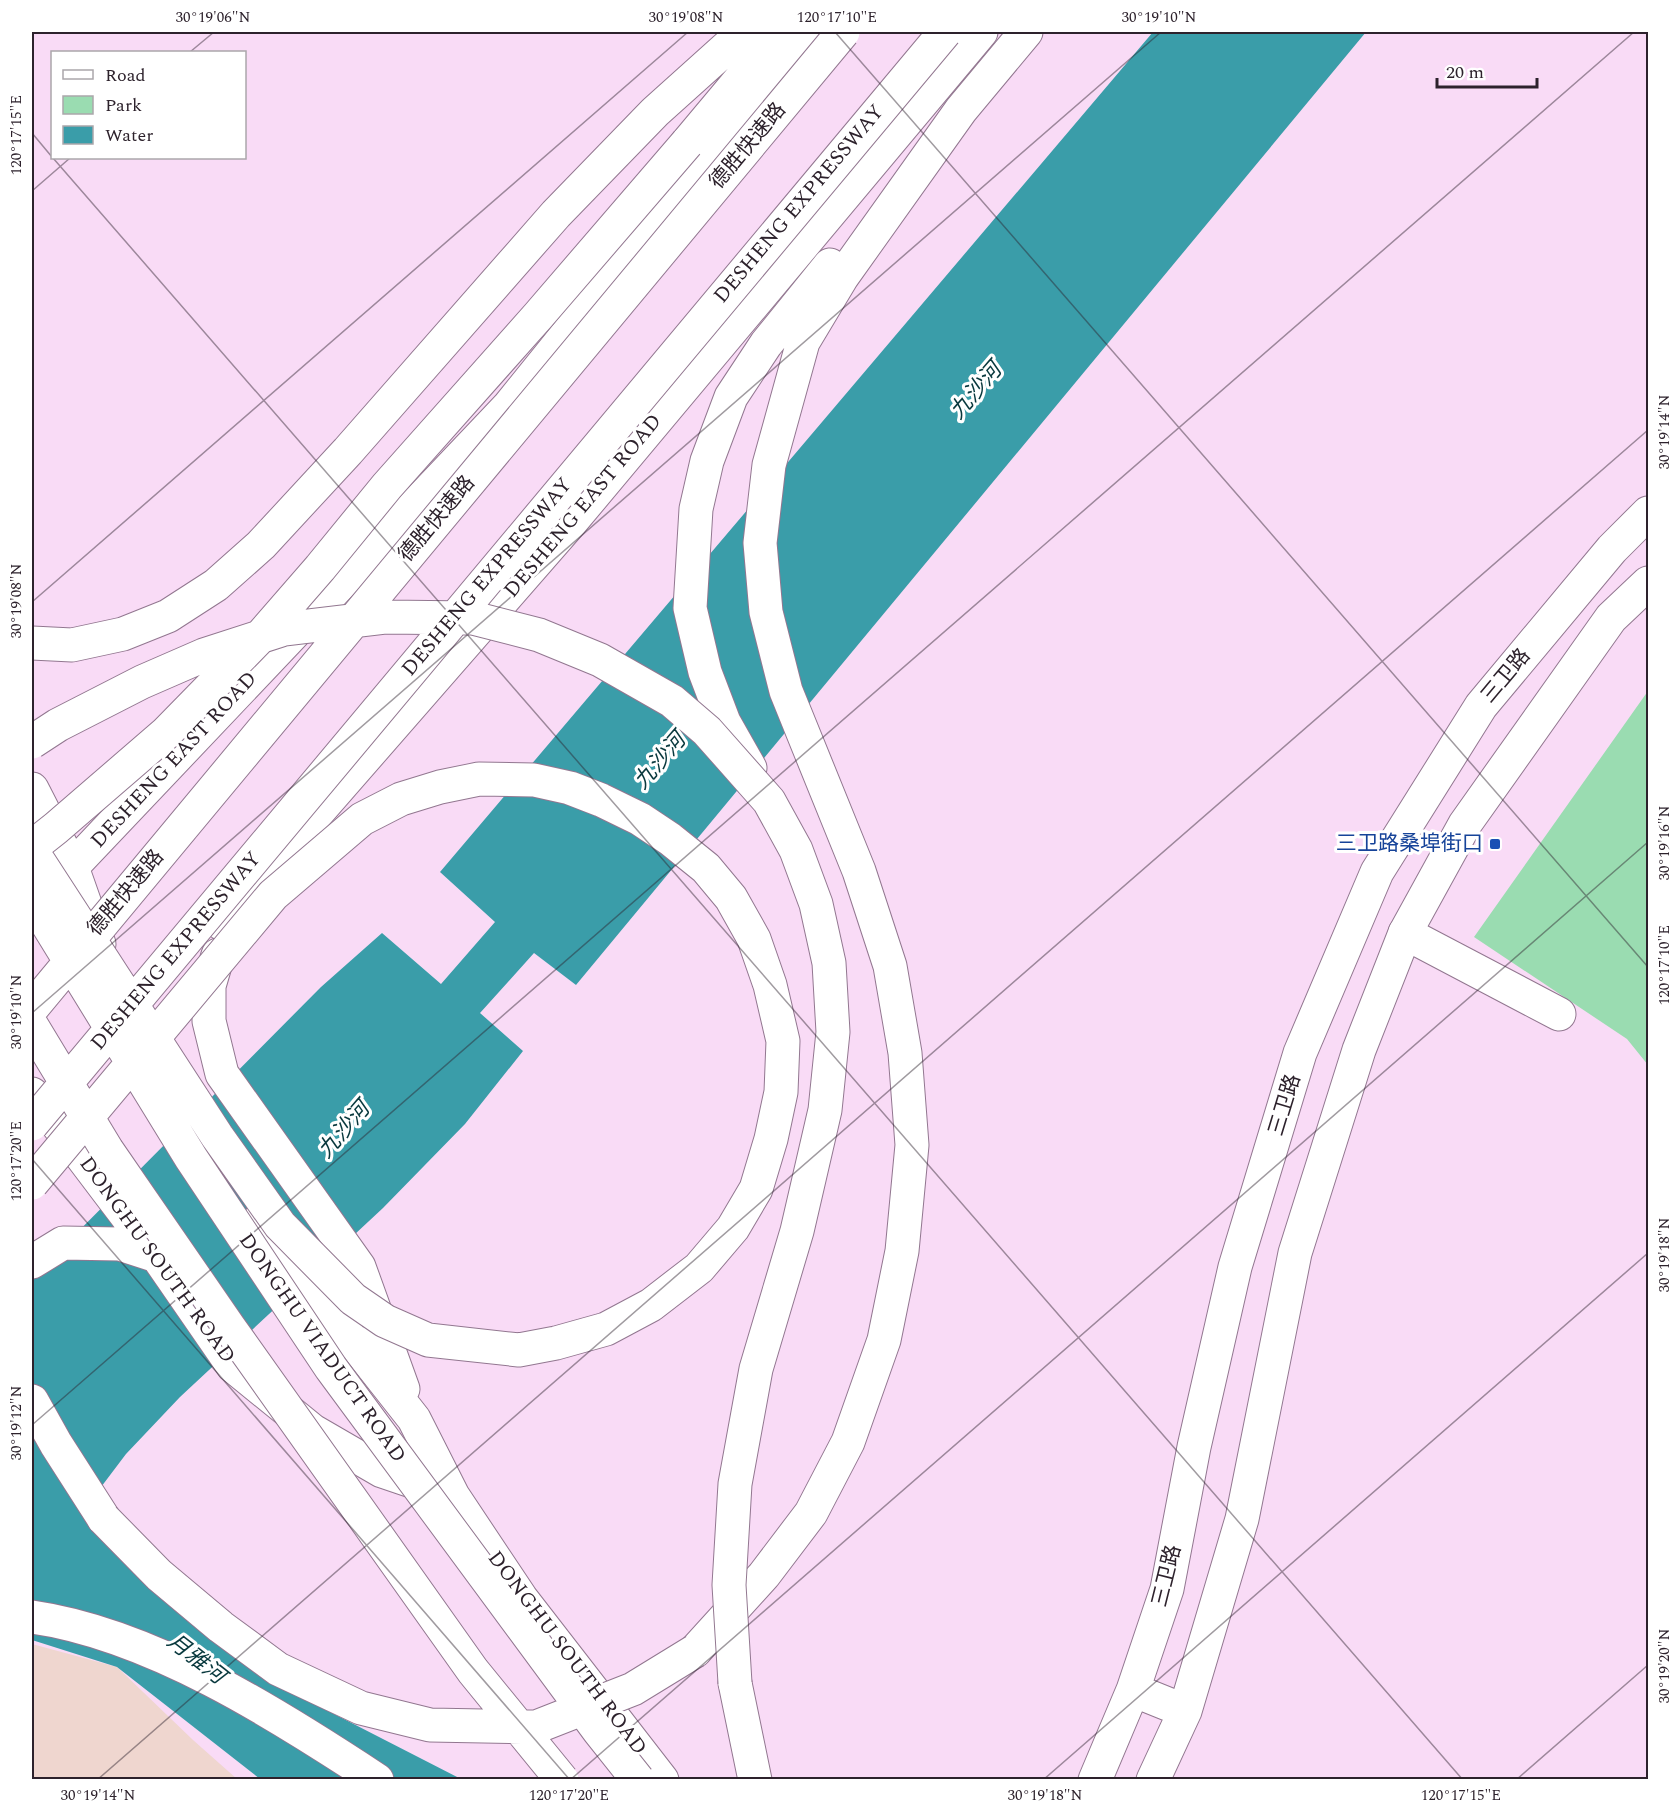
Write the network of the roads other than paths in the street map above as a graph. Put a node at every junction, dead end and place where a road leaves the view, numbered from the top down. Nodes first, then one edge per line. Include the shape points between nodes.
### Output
1 (744, 32) edge
2 (780, 32) edge
3 (811, 32) edge
4 (843, 32) edge
5 (945, 32) edge
6 (981, 32) edge
7 (1026, 32) edge
8 (961, 110) junction
9 (1648, 513) edge
10 (1648, 583) edge
11 (32, 643) edge
12 (32, 742) edge
13 (32, 789) edge
14 (769, 801) junction
15 (32, 847) edge
16 (32, 851) edge
17 (72, 867) junction
18 (32, 899) edge
19 (231, 910) junction
20 (32, 919) edge
21 (1405, 933) junction
22 (32, 1008) edge
23 (1559, 1014) dead end
24 (32, 1026) edge
25 (128, 1029) junction
26 (36, 1116) edge
27 (32, 1183) edge
28 (157, 1256) junction
29 (32, 1262) edge
30 (32, 1401) edge
31 (414, 1419) junction
32 (453, 1496) junction
33 (32, 1617) edge
34 (1133, 1690) junction
35 (1185, 1711) junction
36 (376, 1779) edge
37 (562, 1779) edge
38 (638, 1779) edge
39 (662, 1779) edge
40 (755, 1779) edge
41 (1095, 1779) edge
42 (1153, 1779) edge

1 - 11 main road via 655,112 556,214 340,459 261,545 216,585 168,616 123,634 72,645
2 - 15 main road, bridge via 260,637 166,733
3 - 17 main road, DESHENG EAST ROAD via 509,406
4 - 22 main road, 德胜快速路, bridge
5 - 26 main road, DESHENG EXPRESSWAY, bridge
6 - 19 main road, DESHENG EAST ROAD via 571,522
7 - 8 main road
8 - 14 main road, bridge via 766,344 731,397 707,461 696,509 690,608 705,672 724,722
8 - 30 main road, bridge via 842,277 803,342 769,465 760,543 766,612 786,691 859,871 890,966 905,1053 912,1145 902,1251 884,1340 848,1442 811,1513 764,1575 695,1651 633,1689 536,1727 430,1725 350,1703 278,1669 221,1627 159,1575 104,1519
9 - 34 main road, 三卫路 via 1612,549 1481,706 1377,872 1300,1053 1235,1267 1167,1589
10 - 21 main road via 1611,618 1465,824
12 - 14 main road, bridge via 142,682 204,655 284,629 385,617 473,618 539,635 636,679 672,701 707,731
13 - 17 main road, DONGHU SOUTH ROAD
14 - 40 main road, bridge via 796,850 816,904 829,963 833,1032 825,1110 797,1231 756,1369 735,1484 729,1585 735,1683
16 - 27 main road, bridge via 108,969 134,1008 140,1018 147,1028 153,1038 217,1136 280,1225 353,1299 386,1321 428,1340 519,1350 556,1343 606,1329 642,1310 699,1268 733,1228 756,1189 781,1092 783,1041 754,939 731,898 706,868 670,839 601,800 534,780 479,779 401,799 362,819 273,895 160,1030 152,1039 107,1093 99,1102
17 - 20 main road, DESHENG EAST ROAD
17 - 25 main road, DONGHU SOUTH ROAD
18 - 38 main road, DONGHU VIADUCT ROAD, bridge via 191,1158 331,1368
19 - 25 main road, DESHENG EAST ROAD
19 - 31 main road via 209,986 209,1021 222,1074 359,1267
21 - 23 main road
21 - 35 main road via 1359,1050 1296,1253 1242,1519
24 - 37 main road, bridge via 107,1150 236,1336 473,1671
25 - 26 main road, DESHENG EAST ROAD
25 - 31 main road, DONGHU SOUTH ROAD via 174,1102
26 - 28 main road, DONGHU SOUTH ROAD
28 - 29 main road via 120,1244 63,1243
28 - 32 main road, DONGHU SOUTH ROAD via 233,1366 323,1436 382,1471
31 - 32 main road, DONGHU SOUTH ROAD
32 - 39 main road, DONGHU SOUTH ROAD via 521,1598
33 - 36 main road via 56,1620 128,1643 187,1668 303,1731
34 - 35 main road
34 - 41 main road, 三卫路
35 - 42 main road

